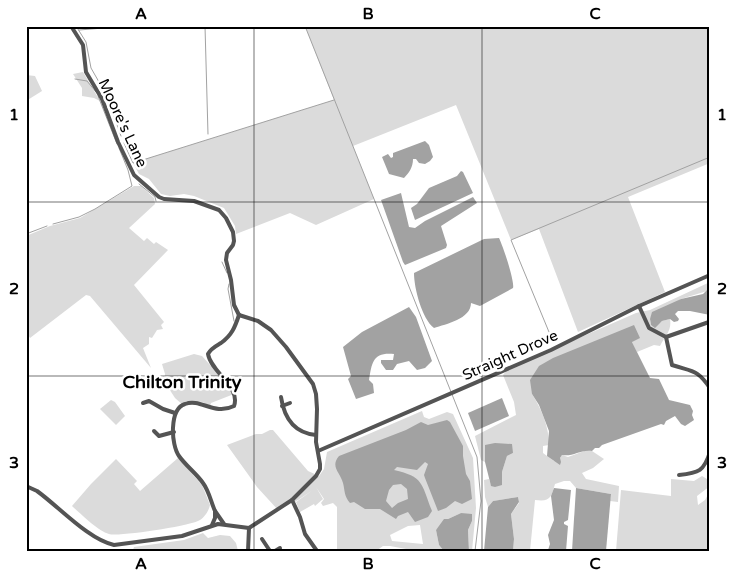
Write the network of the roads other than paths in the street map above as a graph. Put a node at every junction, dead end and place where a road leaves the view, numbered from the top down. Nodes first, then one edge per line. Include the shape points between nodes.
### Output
1 (71, 26) edge
2 (710, 275) edge
3 (639, 306) junction
4 (239, 314) junction
5 (709, 322) edge
6 (666, 337) junction
7 (710, 388) edge
8 (281, 397) dead end
9 (290, 403) dead end
10 (143, 404) dead end
11 (282, 406) junction
12 (175, 413) junction
13 (154, 431) dead end
14 (174, 432) junction
15 (316, 435) junction
16 (318, 451) junction
17 (710, 452) edge
18 (679, 474) dead end
19 (26, 486) edge
20 (292, 500) junction
21 (215, 511) junction
22 (224, 524) junction
23 (212, 525) junction
24 (249, 528) junction
25 (262, 538) dead end
26 (280, 548) dead end
27 (248, 551) edge
28 (270, 551) edge
29 (275, 551) edge
30 (317, 551) edge

1 - 4 street, Moore's Lane via 83,46 86,72 102,100 134,175 159,198 194,201 216,208 226,218 234,241 226,260 234,305
2 - 3 street, Straight Drove
3 - 6 street via 649,328
3 - 16 street, Straight Drove via 551,350
4 - 12 street via 234,331 208,354 234,394 234,406 214,409 188,403
4 - 15 street via 271,330 310,380 316,394
5 - 6 street
6 - 7 street via 672,365 693,370
8 - 11 street
9 - 11 street
10 - 12 street via 149,401
11 - 15 street via 297,429
12 - 14 street
13 - 14 street via 159,436
14 - 21 street via 177,452 203,483
15 - 16 street
16 - 20 street via 318,473
17 - 18 street via 706,465 694,473
19 - 23 street via 107,544 182,536
20 - 24 street
20 - 30 street via 305,534
21 - 22 street
21 - 23 street
22 - 23 street
22 - 24 street
24 - 27 street
25 - 28 street
26 - 29 street

